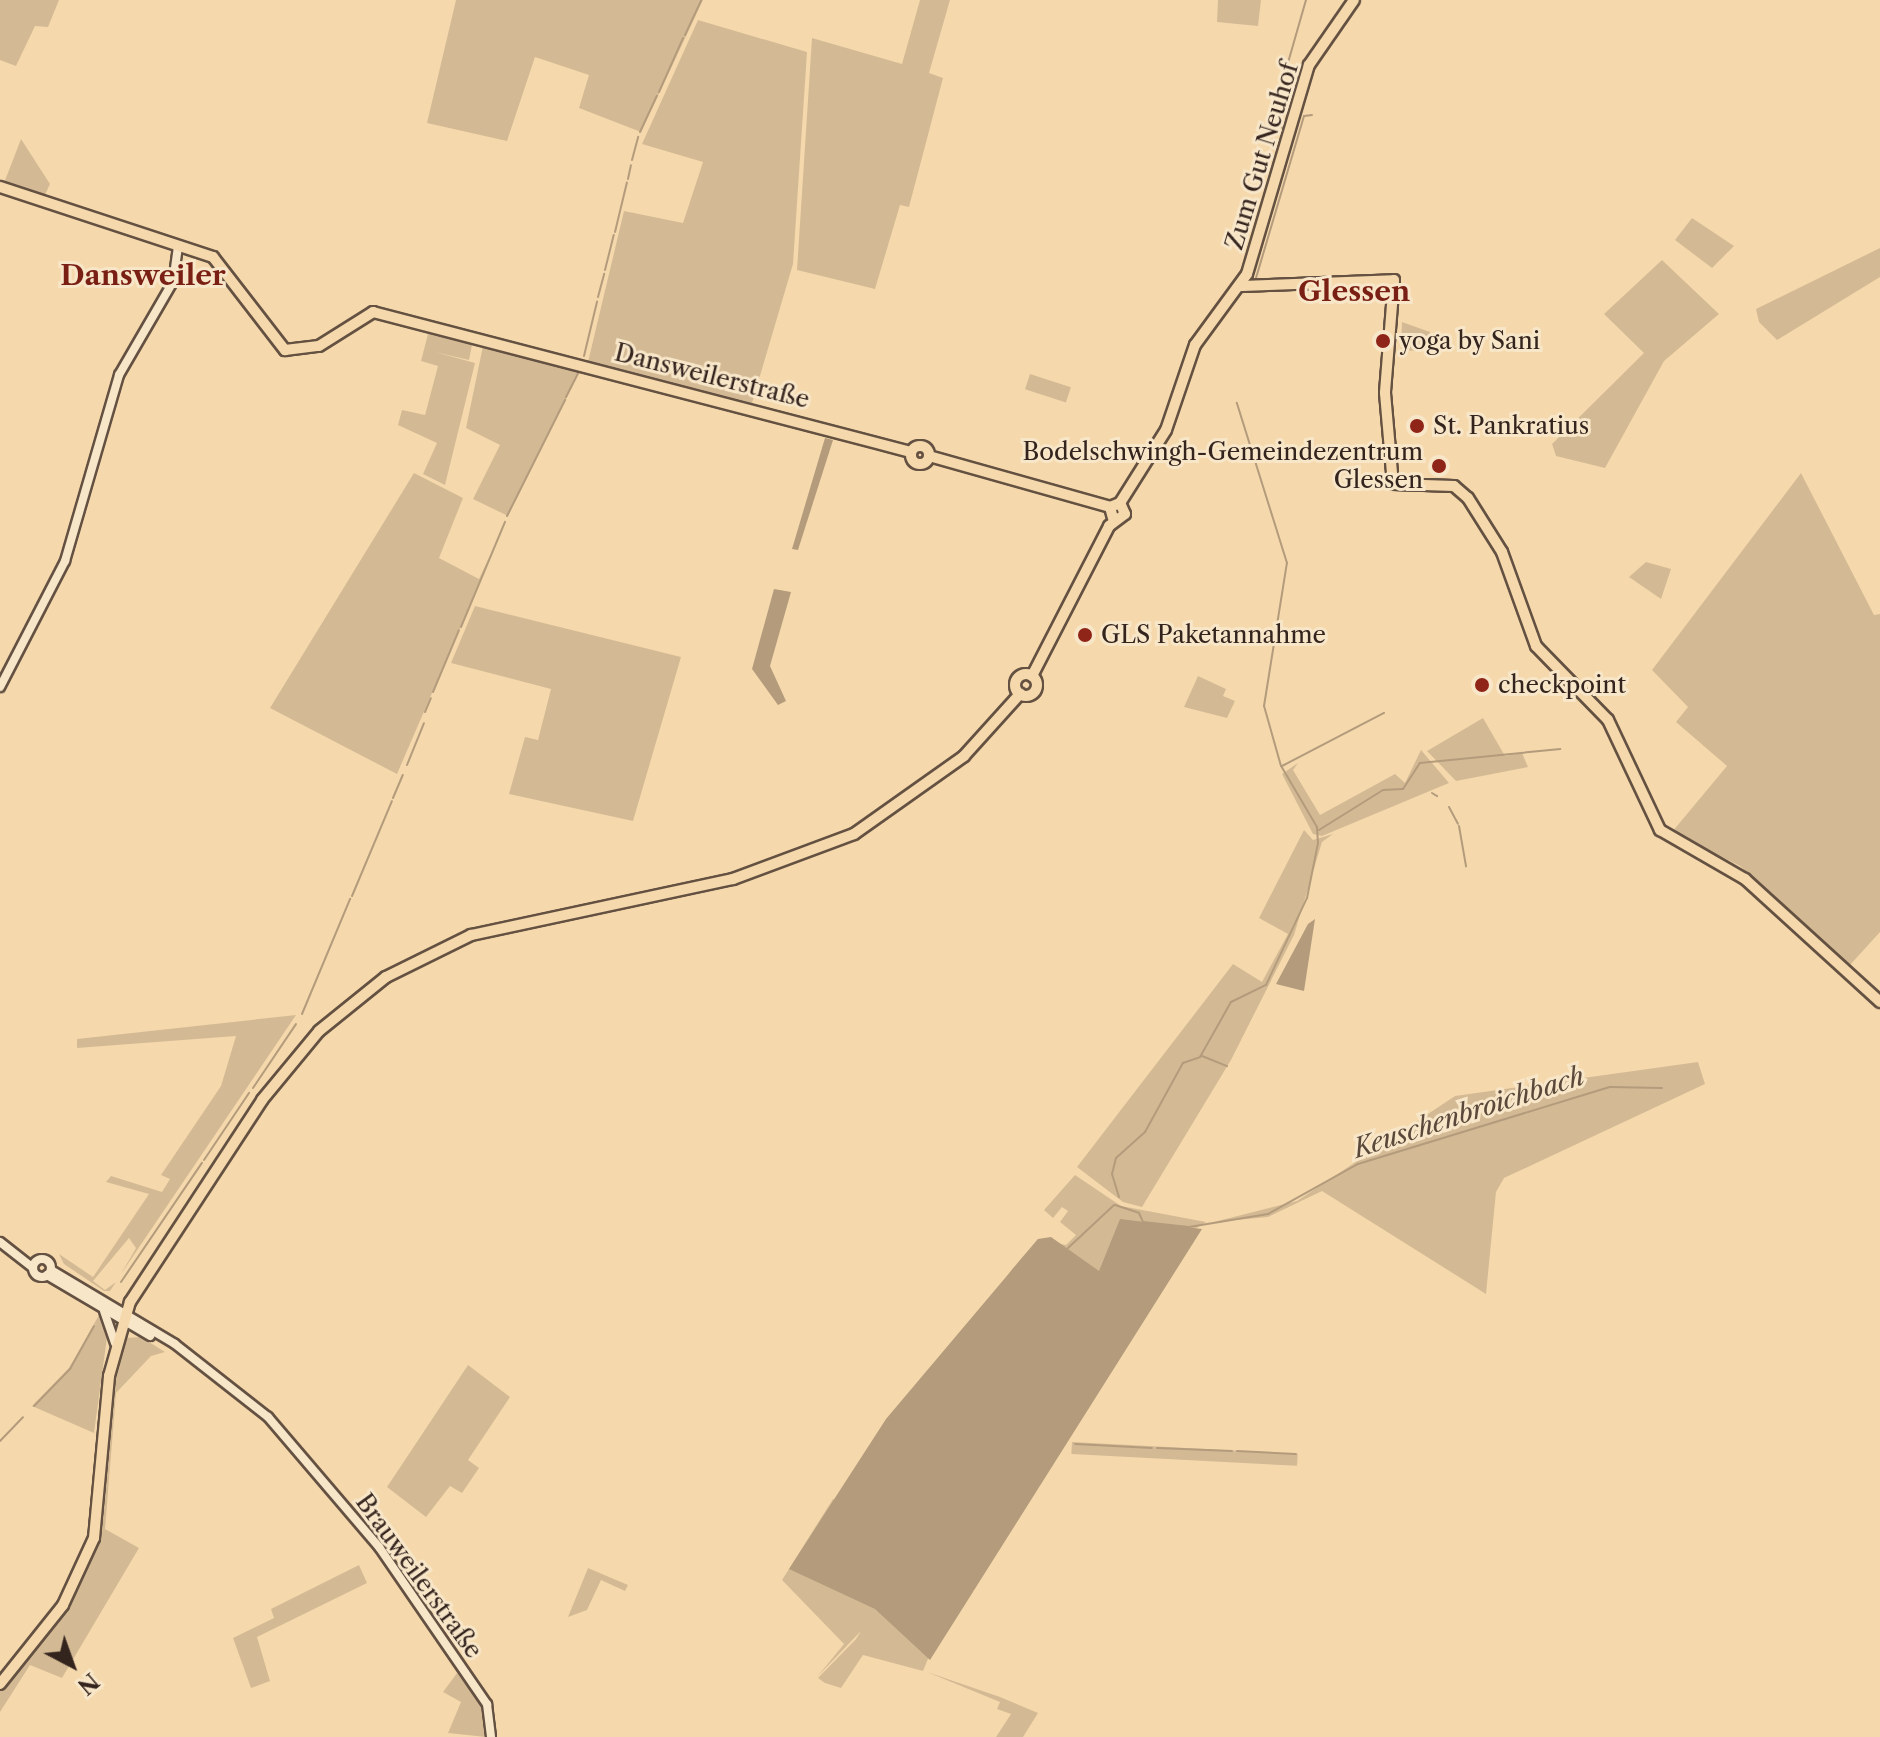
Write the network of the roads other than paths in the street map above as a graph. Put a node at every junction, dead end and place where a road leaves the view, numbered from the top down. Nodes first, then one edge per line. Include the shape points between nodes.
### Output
1 (1354, 0) edge
2 (0, 187) edge
3 (178, 248) junction
4 (1241, 286) junction
5 (1115, 510) junction
6 (0, 687) edge
7 (1880, 1002) edge
8 (0, 1242) edge
9 (35, 1264) junction
10 (49, 1273) junction
11 (101, 1307) junction
12 (124, 1317) junction
13 (141, 1332) junction
14 (115, 1343) junction
15 (187, 1353) junction
16 (112, 1357) junction
17 (0, 1684) edge
18 (491, 1737) edge

1 - 4 main road, Zum Gut Neuhof via 1309,65
2 - 3 main road
3 - 5 main road, Dansweilerstraße via 213,257 285,350 319,346 369,312 911,452 921,446 929,456
3 - 6 street via 173,282 119,375 55,584
4 - 5 main road via 1195,345 1166,430
4 - 7 main road via 1394,280 1385,393 1390,478 1403,489 1454,486 1476,508 1502,552 1536,646 1608,720 1665,836 1745,879
5 - 12 main road via 1032,676 1018,679 1020,694 964,756 908,800 812,853 733,879 482,931 370,987 276,1080
8 - 9 street
9 - 10 street
9 - 10 street via 47,1260
10 - 11 street, Brauweilerstraße
10 - 12 street, Brauweilerstraße
11 - 12 street, Brauweilerstraße
11 - 14 street
12 - 13 street, Brauweilerstraße
12 - 14 main road
12 - 15 street, Brauweilerstraße
13 - 15 street, Brauweilerstraße
13 - 16 street via 123,1337
14 - 16 main road
15 - 18 street, Brauweilerstraße via 268,1417 372,1538 487,1704
16 - 17 main road via 94,1538 63,1605

